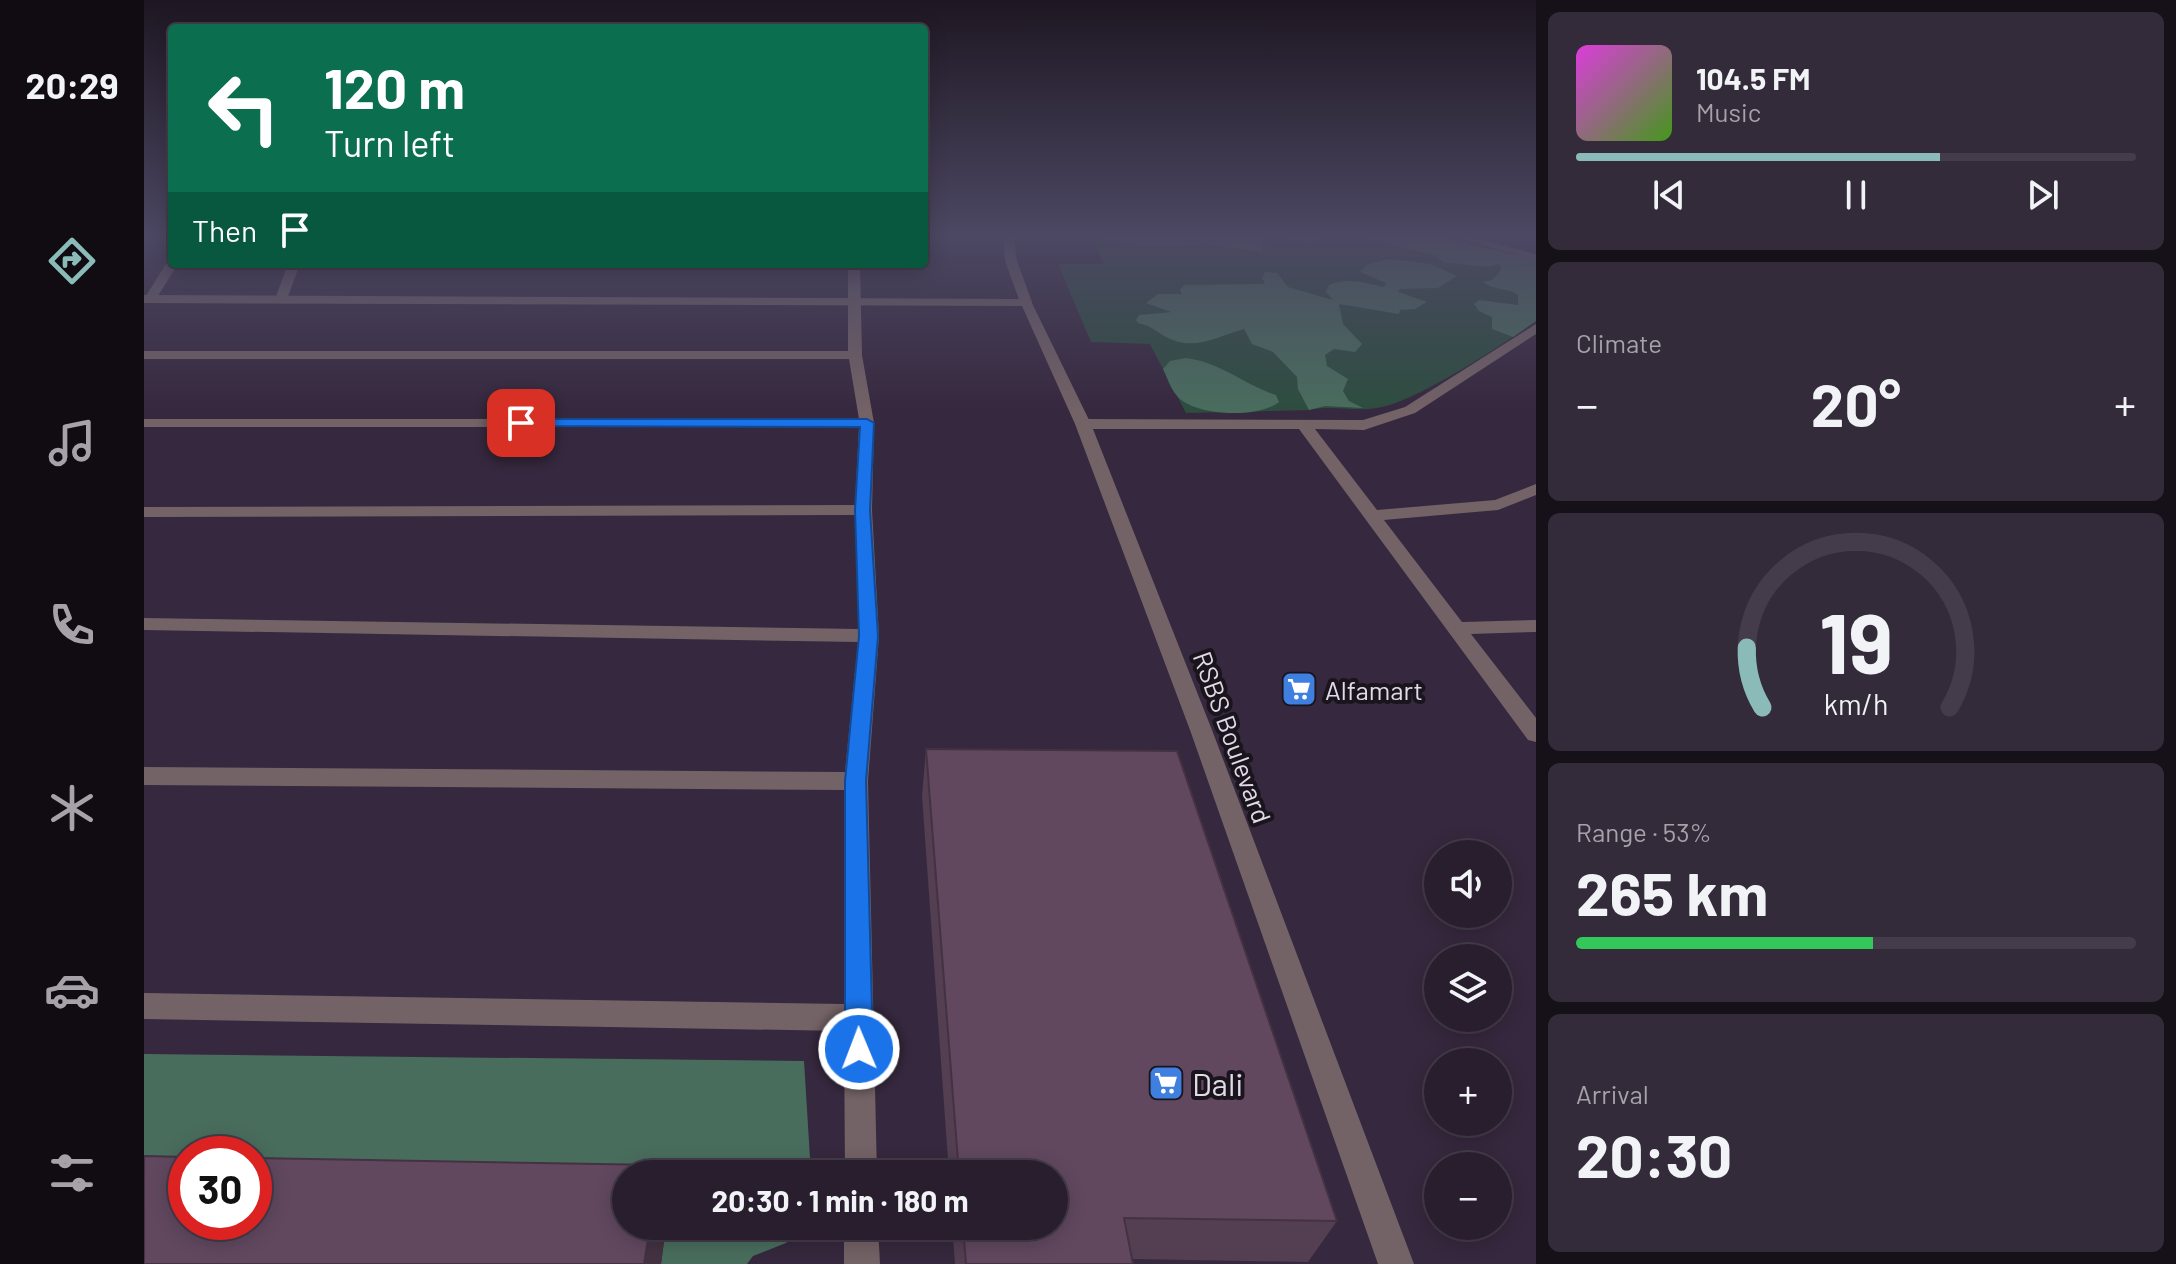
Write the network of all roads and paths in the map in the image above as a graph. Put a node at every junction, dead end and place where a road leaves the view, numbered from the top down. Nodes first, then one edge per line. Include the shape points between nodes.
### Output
1 (283, 294) edge
2 (854, 294) edge
3 (1023, 294) edge
4 (147, 299) edge
5 (281, 299) junction
6 (854, 301) junction
7 (1026, 302) junction
8 (1536, 328) edge
9 (144, 355) edge
10 (855, 355) junction
11 (144, 423) edge
12 (867, 423) junction
13 (1302, 423) junction
14 (1083, 424) junction
15 (1536, 489) edge
16 (863, 510) junction
17 (144, 512) edge
18 (1373, 516) junction
19 (144, 624) edge
20 (1536, 626) edge
21 (1456, 628) junction
22 (869, 636) junction
23 (1536, 734) edge
24 (144, 776) edge
25 (856, 781) junction
26 (144, 1006) edge
27 (859, 1018) junction
28 (861, 1160) edge
29 (861, 1240) edge
30 (862, 1264) edge
31 (1396, 1264) edge

1 - 5 street
2 - 6 street
3 - 7 street, RSBS Boulevard
4 - 5 street
5 - 6 street
6 - 7 street
6 - 10 street
7 - 14 street, RSBS Boulevard
8 - 13 street via 1410,410 1364,425
9 - 10 street
10 - 12 street
11 - 12 street
12 - 16 street
13 - 14 street
13 - 18 street
14 - 31 street, RSBS Boulevard
15 - 18 street via 1498,505
16 - 17 street
16 - 22 street
18 - 21 street
19 - 22 street
20 - 21 street
21 - 23 street
22 - 25 street
24 - 25 street
25 - 27 street
26 - 27 street
27 - 28 street
29 - 30 street

